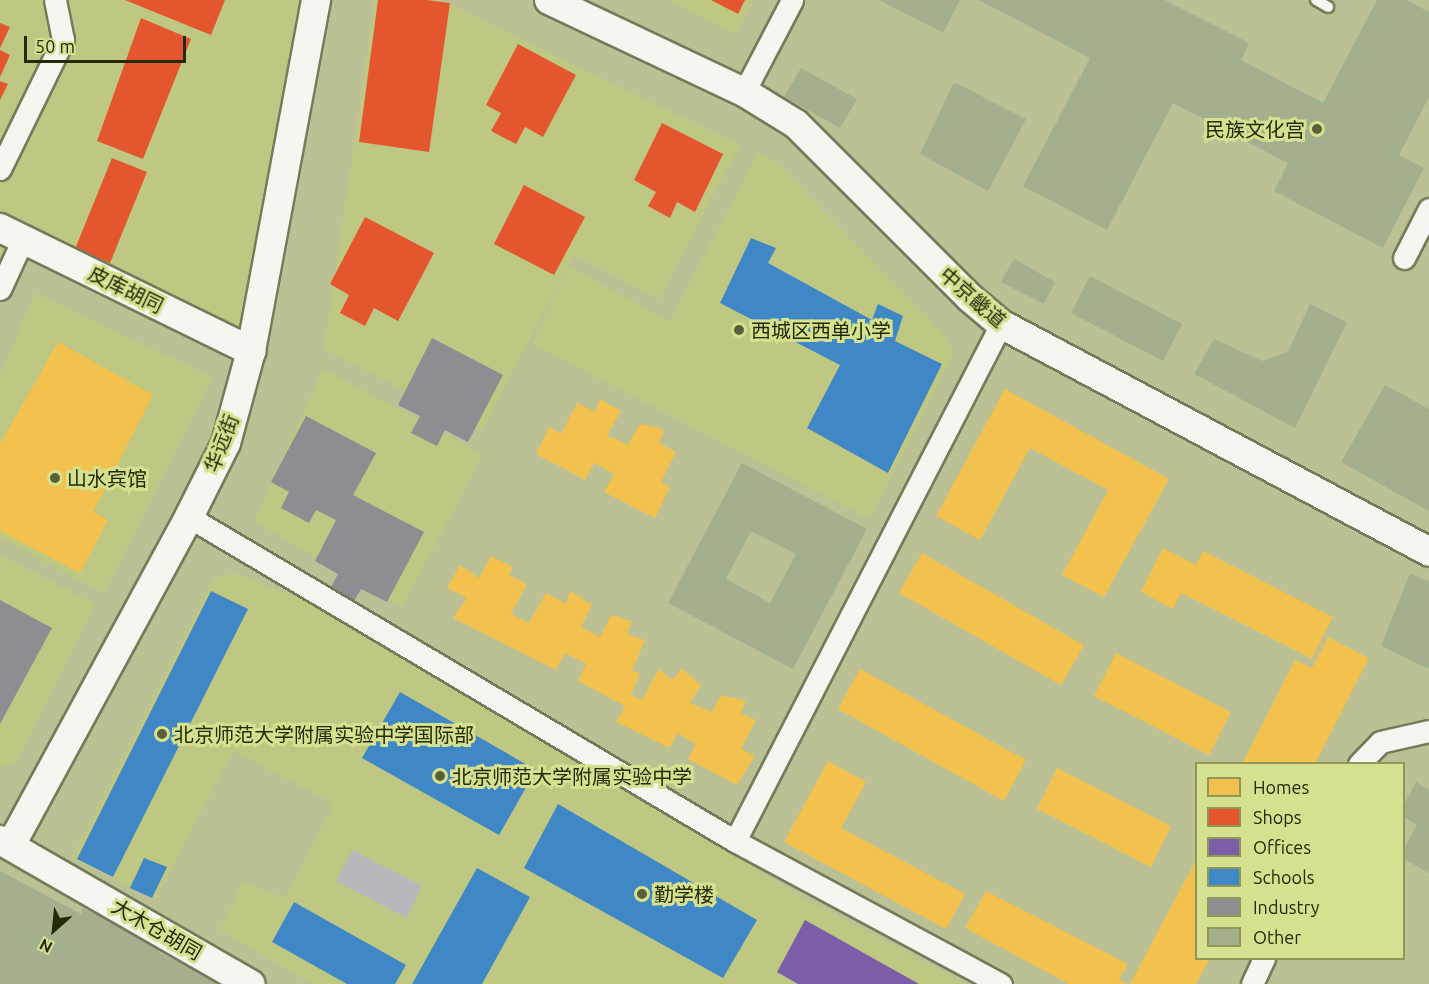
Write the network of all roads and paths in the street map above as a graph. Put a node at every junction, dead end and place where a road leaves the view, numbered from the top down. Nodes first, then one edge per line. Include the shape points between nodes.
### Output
1 (56, 0) edge
2 (316, 0) edge
3 (549, 0) edge
4 (792, 0) edge
5 (1316, 0) edge
6 (1328, 7) dead end
7 (744, 92) junction
8 (0, 169) edge
9 (1429, 209) edge
10 (12, 233) edge
11 (1404, 258) dead end
12 (0, 289) edge
13 (1001, 324) junction
14 (251, 351) junction
15 (189, 517) junction
16 (1429, 552) edge
17 (1429, 731) edge
18 (1361, 762) edge
19 (735, 841) junction
20 (6, 842) edge
21 (1263, 960) edge
22 (250, 984) edge
23 (1001, 984) edge
24 (1252, 984) edge

1 - 8 street via 63,40
2 - 14 street, 华远街
3 - 7 street, 中京畿道
4 - 7 street
5 - 6 lane
7 - 13 street, 中京畿道 via 796,124 970,298
9 - 11 street
10 - 12 street
10 - 14 street, 皮库胡同
13 - 16 street, 中京畿道
13 - 19 street
14 - 15 street, 华远街 via 226,442
15 - 19 street
15 - 20 street, 华远街
17 - 18 street via 1380,742
19 - 23 street
20 - 22 street, 大木仓胡同
21 - 24 street

